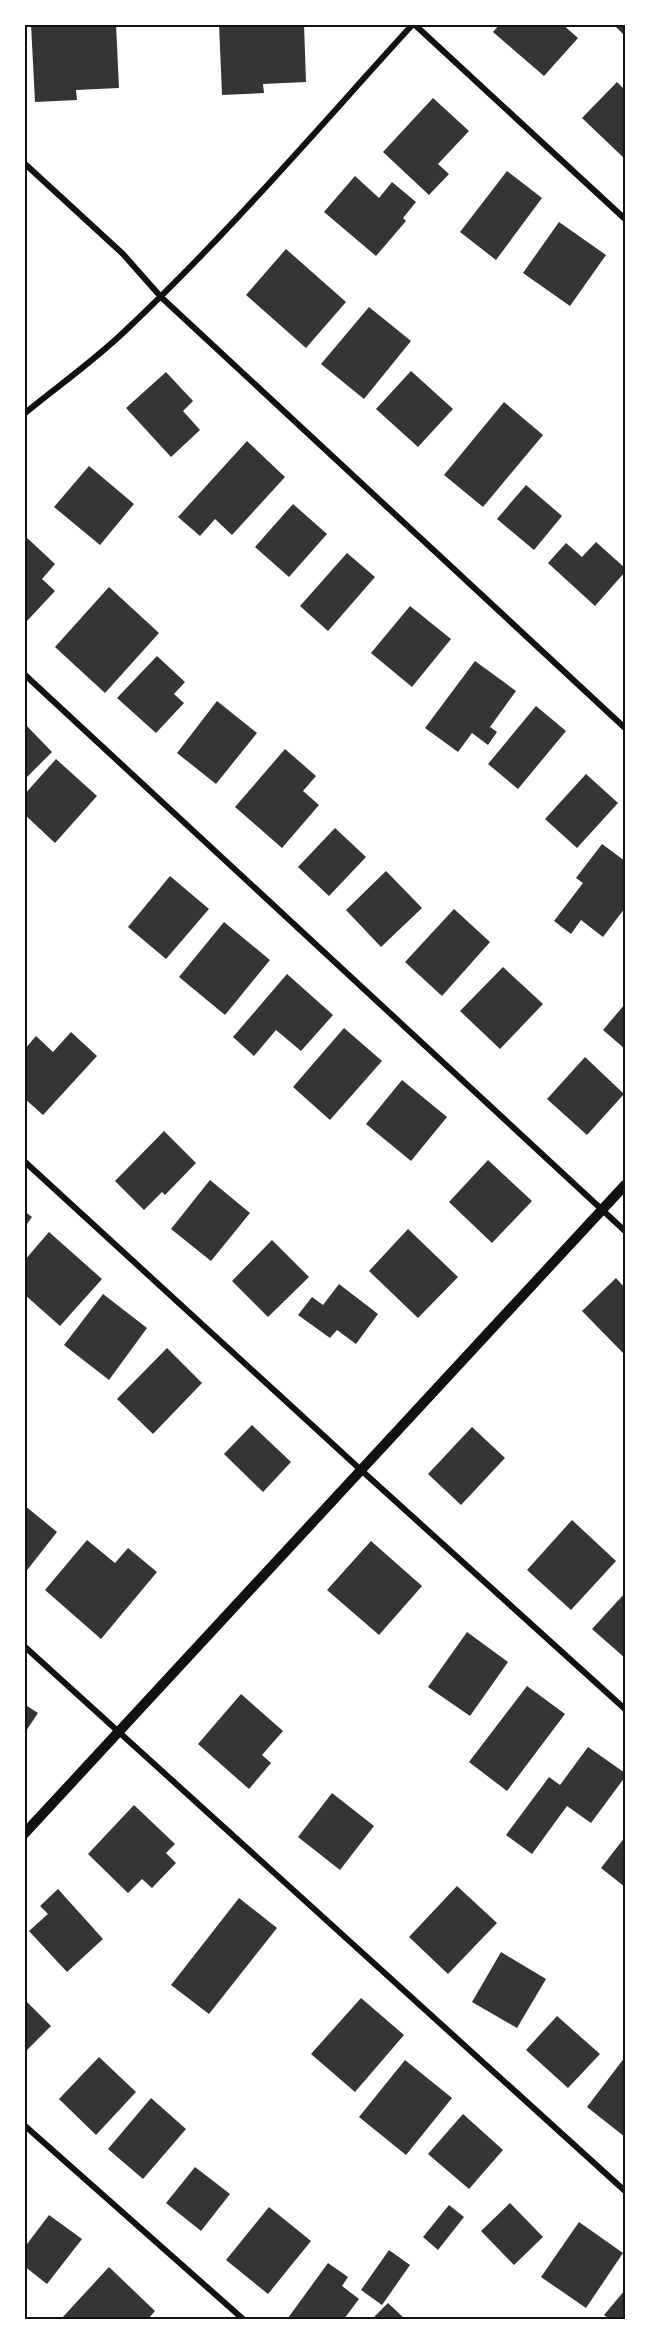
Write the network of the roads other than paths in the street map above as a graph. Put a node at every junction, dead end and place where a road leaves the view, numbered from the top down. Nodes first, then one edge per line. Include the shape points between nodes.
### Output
1 (414, 24) edge
2 (24, 163) edge
3 (625, 219) edge
4 (161, 297) junction
5 (24, 414) edge
6 (24, 674) edge
7 (625, 728) edge
8 (24, 1161) edge
9 (625, 1185) edge
10 (602, 1210) junction
11 (625, 1231) edge
12 (361, 1470) junction
13 (24, 1646) edge
14 (625, 1709) edge
15 (117, 1733) junction
16 (24, 1834) edge
17 (24, 2125) edge
18 (625, 2191) edge
19 (243, 2319) edge

1 - 3 street
1 - 4 street
2 - 4 street via 123,254
4 - 5 street via 124,333
4 - 7 street
6 - 10 street
8 - 12 street
9 - 10 street
10 - 11 street
10 - 12 street
12 - 14 street
12 - 15 street
13 - 15 street
15 - 16 street
15 - 18 street
17 - 19 street

